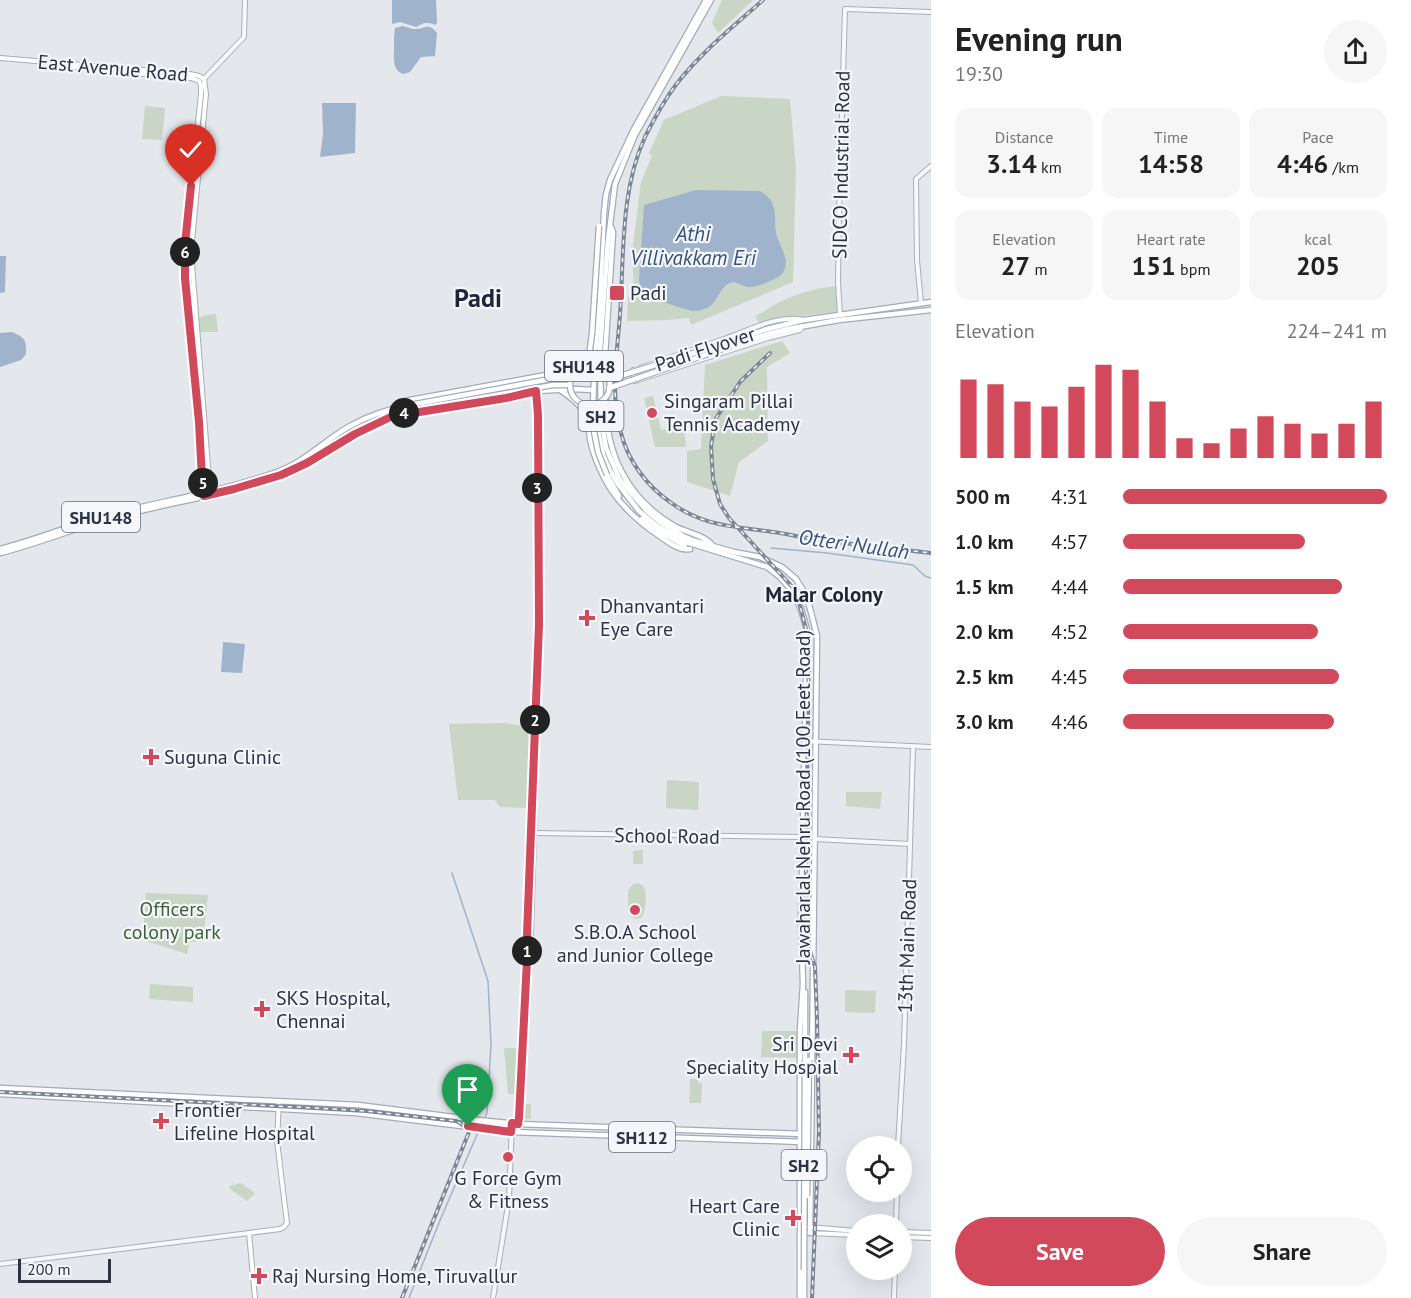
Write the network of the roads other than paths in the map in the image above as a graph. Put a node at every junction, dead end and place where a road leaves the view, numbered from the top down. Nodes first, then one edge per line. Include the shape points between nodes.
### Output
1 (245, 0) edge
2 (706, 0) edge
3 (711, 0) edge
4 (931, 12) edge
5 (0, 59) edge
6 (204, 78) junction
7 (204, 96) junction
8 (931, 166) edge
9 (604, 213) junction
10 (610, 225) junction
11 (931, 302) edge
12 (921, 303) junction
13 (931, 310) edge
14 (839, 317) junction
15 (804, 320) junction
16 (797, 325) junction
17 (595, 354) junction
18 (582, 367) junction
19 (605, 373) junction
20 (546, 375) junction
21 (572, 375) junction
22 (570, 385) junction
23 (609, 388) junction
24 (548, 390) junction
25 (560, 390) junction
26 (593, 390) junction
27 (536, 391) junction
28 (606, 396) junction
29 (583, 404) junction
30 (398, 407) junction
31 (411, 407) junction
32 (402, 412) junction
33 (598, 428) junction
34 (588, 429) junction
35 (212, 492) junction
36 (204, 494) junction
37 (712, 546) junction
38 (699, 547) junction
39 (688, 548) junction
40 (0, 551) edge
41 (806, 741) junction
42 (815, 741) junction
43 (913, 747) junction
44 (931, 747) edge
45 (532, 833) junction
46 (803, 837) junction
47 (815, 839) junction
48 (910, 844) junction
49 (802, 984) junction
50 (812, 984) junction
51 (807, 1060) junction
52 (0, 1088) edge
53 (0, 1094) edge
54 (279, 1101) junction
55 (279, 1108) junction
56 (801, 1110) junction
57 (812, 1110) junction
58 (512, 1123) junction
59 (518, 1124) junction
60 (511, 1132) junction
61 (518, 1132) junction
62 (800, 1134) junction
63 (812, 1134) junction
64 (899, 1136) edge
65 (800, 1142) junction
66 (812, 1142) junction
67 (801, 1228) junction
68 (810, 1230) junction
69 (846, 1231) edge
70 (249, 1233) junction
71 (931, 1233) edge
72 (846, 1234) edge
73 (912, 1234) edge
74 (912, 1236) edge
75 (931, 1238) edge
76 (0, 1264) edge
77 (801, 1264) junction
78 (807, 1268) junction
79 (895, 1280) edge
80 (255, 1298) edge
81 (493, 1298) edge
82 (804, 1298) edge
83 (894, 1298) edge

1 - 6 street via 244,37
2 - 9 main road, Jawaharlal Nehru Road (100 Feet Road) / SH2 via 615,166
3 - 10 main road, Jawaharlal Nehru Road (100 Feet Road) / SH2 via 635,135 615,184
4 - 14 street, SIDCO Industrial Road via 845,9
5 - 6 main road, East Avenue Road
5 - 7 main road, East Avenue Road via 191,78 200,81
6 - 7 main road, East Avenue Road
7 - 35 main road, East Avenue Road via 190,251
7 - 36 main road, East Avenue Road via 184,261
8 - 12 street via 916,179
9 - 17 main road, Jawaharlal Nehru Road (100 Feet Road) / SH2
9 - 18 main road, bridge via 599,226 589,356
10 - 19 main road via 613,238
10 - 37 main road, Jawaharlal Nehru Road (100 Feet Road) / SH2 via 600,349 606,448 619,478 648,511 683,536
11 - 12 main road
12 - 14 main road
13 - 14 main road
14 - 15 main road, Padi Flyover
14 - 16 main road
15 - 16 main road, Padi Flyover
15 - 16 street via 796,318 758,326 633,370 635,381 801,330
16 - 19 main road, Padi Flyover, bridge via 767,328 620,376
16 - 23 main road, Padi Flyover, bridge
17 - 20 main road
17 - 26 main road, Jawaharlal Nehru Road (100 Feet Road) / SH2
18 - 19 main road, Padi Flyover / SHU148, bridge via 596,366
18 - 21 main road, SHU148, bridge
19 - 23 main road, SHU148, bridge
20 - 24 main road
20 - 30 main road via 405,401
21 - 22 main road, SHU148, bridge
21 - 31 main road, SHU148, bridge
22 - 29 main road, SHU148, bridge via 573,396
22 - 31 main road, SHU148, bridge
23 - 28 main road, SHU148, bridge
24 - 25 main road
24 - 27 main road
25 - 26 main road
25 - 34 main road via 582,410
26 - 33 main road, Jawaharlal Nehru Road (100 Feet Road) / SH2
27 - 32 main road via 415,413
27 - 45 street via 539,624
28 - 29 main road, SHU148, bridge via 596,404
28 - 37 main road via 612,449 631,489 664,520 708,540
29 - 39 main road, bridge via 592,421 602,466 618,495 651,527
30 - 31 main road, SHU148
30 - 35 main road, SHU148 via 350,426 279,471
31 - 32 main road, SHU148
32 - 35 main road, SHU148 via 281,475
33 - 34 main road
33 - 38 main road, Jawaharlal Nehru Road (100 Feet Road) / SH2 via 610,471 639,510 657,526
34 - 39 main road via 600,470 619,501 645,527 675,546
35 - 36 main road, SHU148
36 - 40 main road, SHU148 via 102,517
37 - 42 main road, Jawaharlal Nehru Road (100 Feet Road) / SH2 via 760,557 782,567 806,595 816,636
38 - 39 main road
38 - 41 main road, Jawaharlal Nehru Road (100 Feet Road) / SH2 via 767,567 792,591 807,630
41 - 42 street
41 - 46 main road, Jawaharlal Nehru Road (100 Feet Road) / SH2
42 - 43 street
42 - 47 main road, Jawaharlal Nehru Road (100 Feet Road) / SH2
43 - 44 street
43 - 48 street, 13th Main Road
45 - 46 street, School Road
45 - 59 street
46 - 49 main road, Jawaharlal Nehru Road (100 Feet Road) / SH2
47 - 48 street
47 - 50 main road, Jawaharlal Nehru Road (100 Feet Road) / SH2
48 - 64 street, 13th Main Road
49 - 51 main road, SH2
49 - 56 main road, Jawaharlal Nehru Road (100 Feet Road)
50 - 51 main road, SH2
50 - 57 main road, Jawaharlal Nehru Road (100 Feet Road)
51 - 78 main road, SH2, bridge
52 - 54 main road, SH112
53 - 55 main road, SH112
54 - 55 main road
54 - 58 main road, SH112
55 - 60 main road, SH112 via 376,1114
55 - 70 main road via 277,1141 287,1223 284,1227
56 - 57 main road
56 - 62 main road, Jawaharlal Nehru Road (100 Feet Road)
57 - 63 main road, Jawaharlal Nehru Road (100 Feet Road)
58 - 59 main road, SH112
58 - 60 street
59 - 61 street
59 - 62 main road, SH112
60 - 61 main road, SH112
60 - 81 street via 510,1198
61 - 65 main road, SH112
62 - 63 main road, SH112
62 - 65 main road, Jawaharlal Nehru Road (100 Feet Road)
63 - 66 main road, Jawaharlal Nehru Road (100 Feet Road)
65 - 66 main road, SH112
65 - 67 main road, Jawaharlal Nehru Road (100 Feet Road)
66 - 68 main road, Jawaharlal Nehru Road (100 Feet Road)
67 - 68 main road
67 - 77 main road, Jawaharlal Nehru Road (100 Feet Road)
68 - 69 main road
68 - 72 main road
70 - 76 street
70 - 80 main road
71 - 73 main road
74 - 75 main road
77 - 78 main road
77 - 82 main road, Jawaharlal Nehru Road (100 Feet Road)
78 - 82 main road, SH2
79 - 83 street

